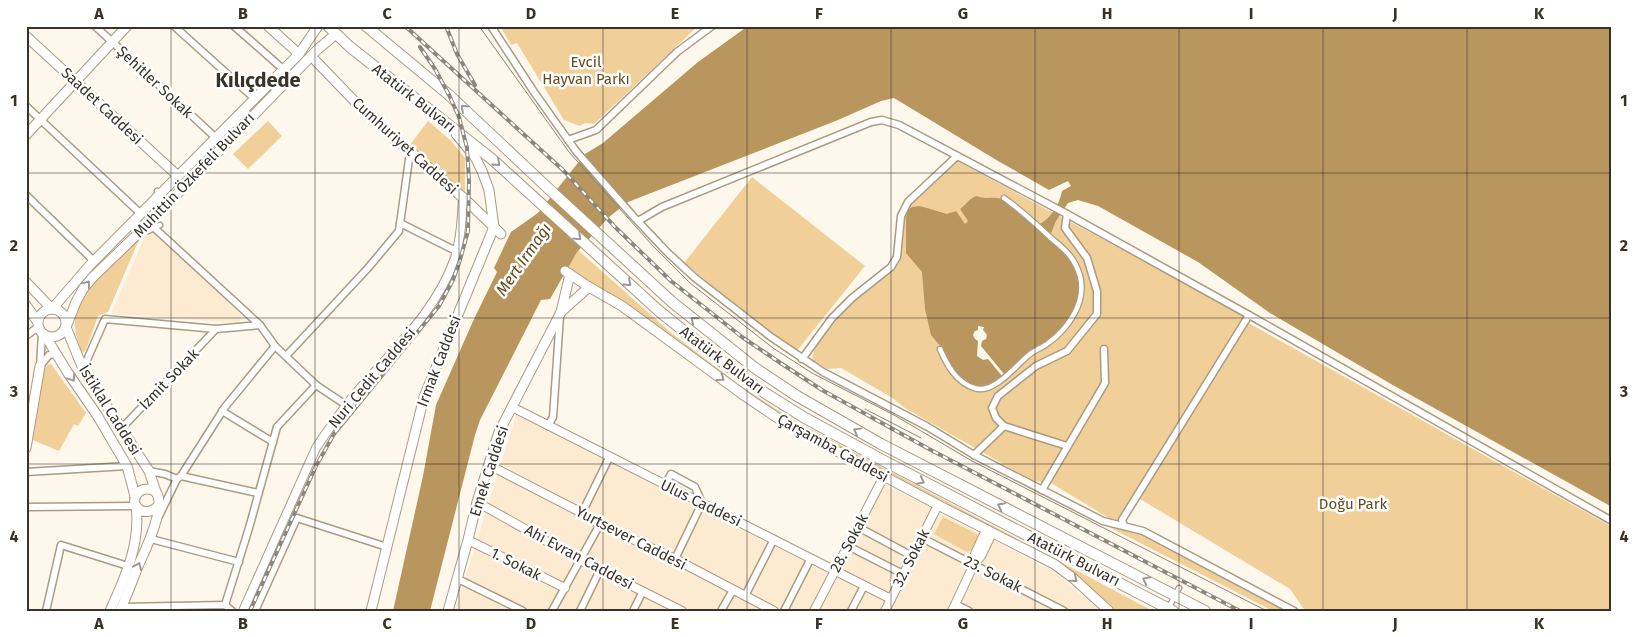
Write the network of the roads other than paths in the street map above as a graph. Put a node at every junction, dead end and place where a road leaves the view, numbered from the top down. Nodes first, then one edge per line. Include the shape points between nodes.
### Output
1 (95, 26) edge
2 (127, 26) edge
3 (174, 26) edge
4 (234, 26) edge
5 (268, 26) edge
6 (318, 26) edge
7 (328, 26) edge
8 (366, 26) edge
9 (492, 26) edge
10 (712, 26) edge
11 (339, 30) edge
12 (26, 36) edge
13 (112, 42) junction
14 (299, 54) junction
15 (310, 56) junction
16 (284, 70) junction
17 (76, 81) junction
18 (255, 99) junction
19 (26, 106) edge
20 (41, 120) junction
21 (448, 125) junction
22 (26, 135) edge
23 (216, 138) junction
24 (568, 140) junction
25 (410, 152) junction
26 (957, 156) junction
27 (189, 162) junction
28 (201, 172) junction
29 (178, 176) junction
30 (158, 192) junction
31 (26, 195) edge
32 (463, 197) junction
33 (1004, 198) dead end
34 (170, 203) junction
35 (141, 214) junction
36 (1067, 214) junction
37 (636, 219) junction
38 (400, 223) junction
39 (153, 226) junction
40 (494, 227) junction
41 (501, 234) dead end
42 (456, 251) junction
43 (94, 261) junction
44 (567, 272) joint
45 (26, 282) edge
46 (588, 287) junction
47 (26, 305) edge
48 (52, 309) junction
49 (561, 312) junction
50 (1249, 315) junction
51 (260, 325) junction
52 (66, 327) junction
53 (216, 329) junction
54 (41, 330) junction
55 (26, 336) edge
56 (276, 346) junction
57 (940, 349) dead end
58 (1104, 349) dead end
59 (58, 354) junction
60 (286, 356) junction
61 (802, 359) junction
62 (40, 366) junction
63 (83, 369) junction
64 (316, 385) junction
65 (346, 405) junction
66 (512, 407) junction
67 (222, 410) junction
68 (548, 426) junction
69 (1004, 426) junction
70 (121, 429) junction
71 (273, 442) junction
72 (1067, 446) junction
73 (26, 448) edge
74 (974, 455) junction
75 (608, 458) junction
76 (489, 465) junction
77 (127, 466) junction
78 (149, 471) junction
79 (26, 472) edge
80 (884, 476) junction
81 (179, 478) junction
82 (665, 485) junction
83 (1042, 490) junction
84 (156, 492) junction
85 (258, 493) junction
86 (136, 501) junction
87 (476, 502) junction
88 (702, 503) junction
89 (938, 505) junction
90 (158, 506) junction
91 (26, 507) edge
92 (582, 513) junction
93 (157, 519) junction
94 (1612, 521) edge
95 (600, 524) junction
96 (1124, 526) junction
97 (858, 527) junction
98 (989, 531) junction
99 (922, 538) junction
100 (151, 539) junction
101 (468, 540) junction
102 (774, 540) junction
103 (848, 546) junction
104 (387, 547) junction
105 (912, 556) junction
106 (811, 558) junction
107 (675, 559) junction
108 (580, 560) junction
109 (239, 562) junction
110 (974, 564) junction
111 (128, 566) junction
112 (600, 570) junction
113 (835, 570) junction
114 (903, 574) junction
115 (458, 579) junction
116 (864, 586) junction
117 (565, 588) junction
118 (733, 590) junction
119 (643, 591) junction
120 (1178, 592) junction
121 (745, 596) junction
122 (890, 599) junction
123 (225, 605) junction
124 (953, 607) edge
125 (210, 608) edge
126 (121, 609) edge
127 (679, 610) edge
128 (1171, 610) edge
129 (46, 611) edge
130 (110, 611) edge
131 (232, 611) edge
132 (243, 611) edge
133 (255, 611) edge
134 (370, 611) edge
135 (448, 611) edge
136 (524, 611) edge
137 (552, 611) edge
138 (580, 611) edge
139 (633, 611) edge
140 (721, 611) edge
141 (774, 611) edge
142 (784, 611) edge
143 (814, 611) edge
144 (851, 611) edge
145 (885, 611) edge
146 (969, 611) edge
147 (1064, 611) edge
148 (1109, 611) edge
149 (1205, 611) edge
150 (1294, 611) edge

1 - 13 street, Şehitler Sokak
2 - 13 main road
3 - 18 street
4 - 16 street
5 - 14 main road
6 - 14 main road, Muhittin Özkefeli Bulvarı
7 - 11 main road, Atatürk Bulvarı
120 -> 8 main road, Atatürk Bulvarı via 881,444 797,396 724,345 672,302 450,95
9 - 24 street
10 - 24 street via 677,52 596,130
11 - 15 main road, Muhittin Özkefeli Bulvarı
11 - 21 main road, Atatürk Bulvarı via 350,47
12 - 17 main road, Saadet Caddesi
13 - 17 main road
13 - 23 street, Şehitler Sokak
14 - 16 main road, Muhittin Özkefeli Bulvarı
15 - 25 main road, Cumhuriyet Caddesi
15 - 28 main road, Muhittin Özkefeli Bulvarı
16 - 18 main road, Muhittin Özkefeli Bulvarı
17 - 20 main road
17 - 29 main road, Saadet Caddesi
18 - 23 main road, Muhittin Özkefeli Bulvarı
19 - 20 street
20 - 22 main road
20 - 35 street
21 - 40 main road via 475,157 482,171 489,190
21 -> 128 main road, Atatürk Bulvarı via 493,160 659,311 725,364 805,418
23 - 27 main road, Muhittin Özkefeli Bulvarı
24 - 37 street
25 - 32 main road, Cumhuriyet Caddesi
25 - 38 street
26 - 36 street
26 - 37 street via 899,125 882,120 871,122
26 - 61 street via 908,202 901,216 897,257 891,266 838,311
27 - 28 street
27 - 29 main road, Muhittin Özkefeli Bulvarı
28 - 34 main road, Muhittin Özkefeli Bulvarı
29 - 30 main road, Muhittin Özkefeli Bulvarı
30 - 34 street
30 - 35 main road, Muhittin Özkefeli Bulvarı
31 - 43 street
32 - 40 main road, Cumhuriyet Caddesi
32 - 42 street, Nuri Cedit Caddesi via 462,227
33 - 57 street via 1069,254 1076,264 1081,279 1077,310 1063,331 1031,353 994,386 976,389 962,381 949,368
34 - 39 main road, Muhittin Özkefeli Bulvarı
35 - 43 main road, Muhittin Özkefeli Bulvarı
36 - 50 street
36 - 69 street via 1066,228 1087,258 1097,291 1097,314 1067,351 1036,366 998,396 992,408
37 - 61 street via 694,277
38 - 42 street
38 - 60 street via 399,231 381,253
39 - 51 street
52 -> 39 main road, Muhittin Özkefeli Bulvarı via 88,283
40 - 41 main road, Cumhuriyet Caddesi
40 - 104 main road, Irmak Caddesi via 424,397
42 - 65 street, Nuri Cedit Caddesi via 444,284 427,311
43 - 48 main road, Muhittin Özkefeli Bulvarı
44 - 46 main road, Çarşamba Caddesi
44 - 49 main road, Emek Caddesi
45 - 48 main road
46 - 49 main road, Emek Caddesi
46 -> 80 main road, Çarşamba Caddesi via 622,306 788,425
47 - 54 main road, İstiklal Caddesi
48 - 52 main road via 63,314
48 - 54 main road via 41,314
49 - 66 main road, Emek Caddesi
49 - 68 street via 553,417
50 - 94 street
50 - 96 street via 1122,520
51 - 53 street
51 - 56 street
52 - 54 main road via 56,337
52 - 63 main road, İstiklal Caddesi
53 - 63 street via 105,319
53 - 70 street, İzmit Sokak
54 - 55 street
54 - 59 main road, İstiklal Caddesi
54 - 62 street
56 - 60 street
56 - 67 street
58 - 72 street via 1105,383
59 - 62 street via 49,355
59 -> 77 main road, İstiklal Caddesi
60 - 64 street
61 - 74 street
62 - 73 main road
63 - 70 main road, İstiklal Caddesi
64 - 65 street
64 - 71 street via 277,426
65 - 132 street, Nuri Cedit Caddesi via 316,448
66 - 68 street, Ulus Caddesi
66 - 76 main road, Emek Caddesi via 499,432
67 - 71 street
67 - 81 street
68 - 75 street, Ulus Caddesi
69 - 72 street
69 - 74 street
70 - 78 main road, İstiklal Caddesi
71 - 85 street
72 - 83 street
74 - 83 street
75 - 82 street, Ulus Caddesi
75 - 92 street
76 - 87 main road, Emek Caddesi
76 - 92 street, Yurtsever Caddesi
77 - 79 street
77 - 86 main road, İstiklal Caddesi
78 - 81 street
78 - 84 main road, İstiklal Caddesi
80 - 89 main road, Çarşamba Caddesi
80 - 97 street, 28. Sokak
81 - 85 street
81 - 93 street
82 - 88 street, Ulus Caddesi
82 - 88 street via 671,474 695,487
83 - 96 street via 1103,521
84 - 86 main road via 144,488 139,491
84 - 90 main road
85 - 109 street
86 - 90 main road via 140,511 153,511
86 - 91 street
86 - 111 main road, İstiklal Caddesi via 138,522
87 - 101 main road, Emek Caddesi
87 - 108 street, Ahi Evran Caddesi
88 - 102 street, Ulus Caddesi
88 - 107 street
89 - 98 main road, Çarşamba Caddesi
89 - 99 street, 32. Sokak
90 - 93 main road
92 - 95 street, Yurtsever Caddesi
93 - 100 main road
95 - 107 street, Yurtsever Caddesi
95 - 108 street
96 - 150 street via 1143,531
97 - 103 street, 28. Sokak
97 - 105 street
98 - 110 street
98 -> 148 main road, Çarşamba Caddesi via 1054,564
99 - 105 street, 32. Sokak
99 - 110 street, 23. Sokak
100 - 109 street
126 -> 100 main road
101 - 115 main road, Emek Caddesi
101 - 117 street, 1. Sokak
102 - 106 street, Ulus Caddesi
102 - 121 street
103 - 113 street, 28. Sokak
103 - 114 street
104 - 133 street via 297,518
104 - 134 main road, Irmak Caddesi
105 - 114 street, 32. Sokak
106 - 113 street, Ulus Caddesi
106 - 142 street
107 - 118 street, Yurtsever Caddesi
108 - 112 street, Ahi Evran Caddesi
108 - 117 street
109 - 123 street
110 - 124 street
110 - 147 street, 23. Sokak
111 - 129 street via 61,545
111 - 130 main road, İstiklal Caddesi
112 - 119 street, Ahi Evran Caddesi
112 - 138 street
113 - 116 street, Ulus Caddesi
113 - 143 street, 28. Sokak
114 - 122 street, 32. Sokak
115 - 135 main road, Emek Caddesi
115 - 136 street
116 - 122 street, Ulus Caddesi
116 - 144 street
117 - 137 street
118 - 121 street, Yurtsever Caddesi
118 - 140 street
119 - 127 street, Ahi Evran Caddesi
119 - 139 street
120 - 128 street
120 - 149 main road, Atatürk Bulvarı
121 - 141 street, Yurtsever Caddesi
122 - 145 street, 32. Sokak
123 - 125 street
123 - 131 street
124 - 146 street
125 - 126 street

